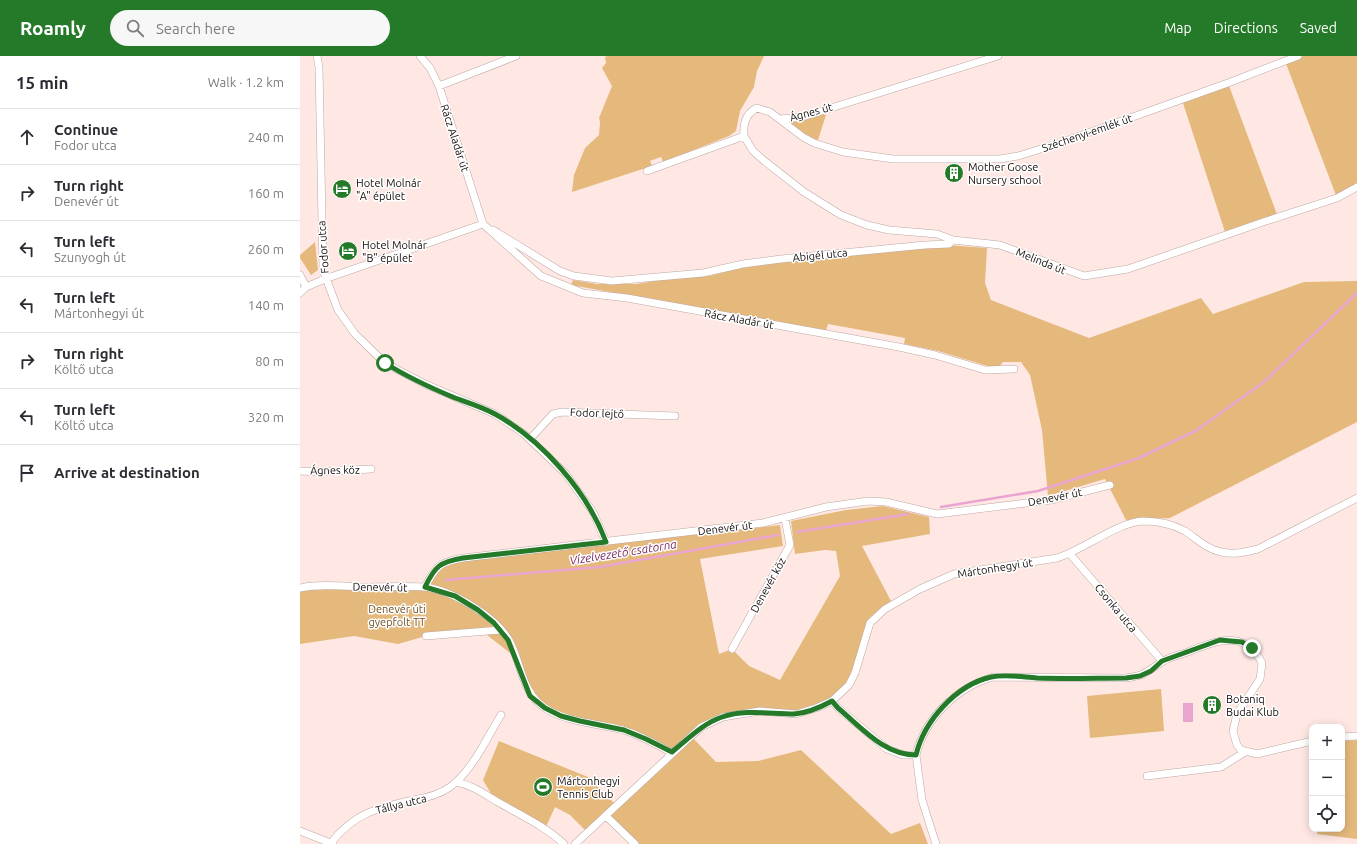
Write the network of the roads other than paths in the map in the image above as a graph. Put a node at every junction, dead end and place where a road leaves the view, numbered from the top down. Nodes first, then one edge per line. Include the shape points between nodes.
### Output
1 (317, 56) edge
2 (420, 56) edge
3 (516, 56) edge
4 (998, 56) edge
5 (1298, 56) edge
6 (439, 86) junction
7 (780, 119) junction
8 (744, 136) junction
9 (647, 171) dead end
10 (1357, 187) edge
11 (483, 224) junction
12 (953, 240) junction
13 (300, 275) edge
14 (325, 279) junction
15 (306, 287) junction
16 (300, 292) edge
17 (1014, 369) dead end
18 (675, 416) dead end
19 (530, 439) junction
20 (371, 469) dead end
21 (300, 471) edge
22 (1110, 485) dead end
23 (1357, 498) edge
24 (785, 519) junction
25 (606, 542) junction
26 (1070, 554) junction
27 (425, 587) junction
28 (300, 588) edge
29 (500, 630) junction
30 (426, 636) dead end
31 (732, 649) dead end
32 (1162, 661) junction
33 (832, 701) junction
34 (501, 715) dead end
35 (1357, 736) edge
36 (1345, 737) edge
37 (1309, 742) edge
38 (672, 752) junction
39 (1245, 752) junction
40 (916, 755) junction
41 (1147, 776) dead end
42 (456, 782) junction
43 (606, 816) junction
44 (300, 831) edge
45 (331, 844) edge
46 (564, 844) edge
47 (575, 844) edge
48 (635, 844) edge
49 (936, 844) edge

1 - 14 street, Fodor utca via 321,248
2 - 6 street, Rácz Aladár út via 430,68
3 - 6 street
4 - 7 street, Ágnes út via 802,117
5 - 7 street, Széchenyi-emlék út via 1057,144 1000,159 893,159 857,155 814,143 792,130
6 - 11 street, Rácz Aladár út
7 - 8 street, Ágnes út via 770,112 757,108 749,113
8 - 9 street
8 - 12 street, Melinda út via 753,151 768,164 804,192 841,215 867,225 890,230 937,234
10 - 12 street, Melinda út via 1337,198 1128,269 1100,275 1074,274 1000,246
11 - 12 street, Abigél utca via 539,260 574,276 612,282 686,274 781,259 949,244
11 - 14 street
11 - 17 street, Rácz Aladár út via 541,276 583,293 626,298 899,346 985,370
13 - 15 street
14 - 15 street
14 - 19 street, Fodor utca via 347,324 378,359 425,384 495,414
15 - 16 street
18 - 19 street, Fodor lejtő via 562,412 553,414
19 - 25 street, Fodor utca via 565,473 593,512
20 - 21 street, Ágnes köz
22 - 24 street, Denevér út via 1052,500 937,514 886,502 868,501 826,507
23 - 26 street, Mártonhegyi út via 1258,549 1240,553 1222,552 1203,545 1173,526 1142,521 1101,537
24 - 25 street, Denevér út
24 - 31 street, Denevér köz via 790,545
25 - 27 street, Denevér út via 446,561 438,566
26 - 32 street, Csonka utca
26 - 33 street, Mártonhegyi út via 1031,563 954,574 920,589 885,609 870,623 849,685
27 - 28 street, Denevér út
27 - 29 street via 455,596 478,610
29 - 30 street
29 - 38 street via 508,640 530,696 545,708 561,716 624,730
32 - 39 street via 1220,640 1242,642 1255,652 1262,662 1260,679 1236,714 1234,723 1234,739
32 - 40 street via 1145,673 1126,678 1015,676 977,681 957,694 936,717
33 - 38 street, Mártonhegyi út via 796,714 760,711 723,717 701,727
33 - 40 street via 887,749 903,755
34 - 42 street, Tállya utca
35 - 36 street
37 - 39 street via 1257,754
38 - 43 street, Mártonhegyi út
39 - 41 street via 1221,767
40 - 49 street via 922,800
42 - 45 street, Tállya utca via 436,795 376,808 360,815 348,824
42 - 46 street via 486,794 545,829
43 - 47 street, Mártonhegyi út
43 - 48 street
44 - 45 street

